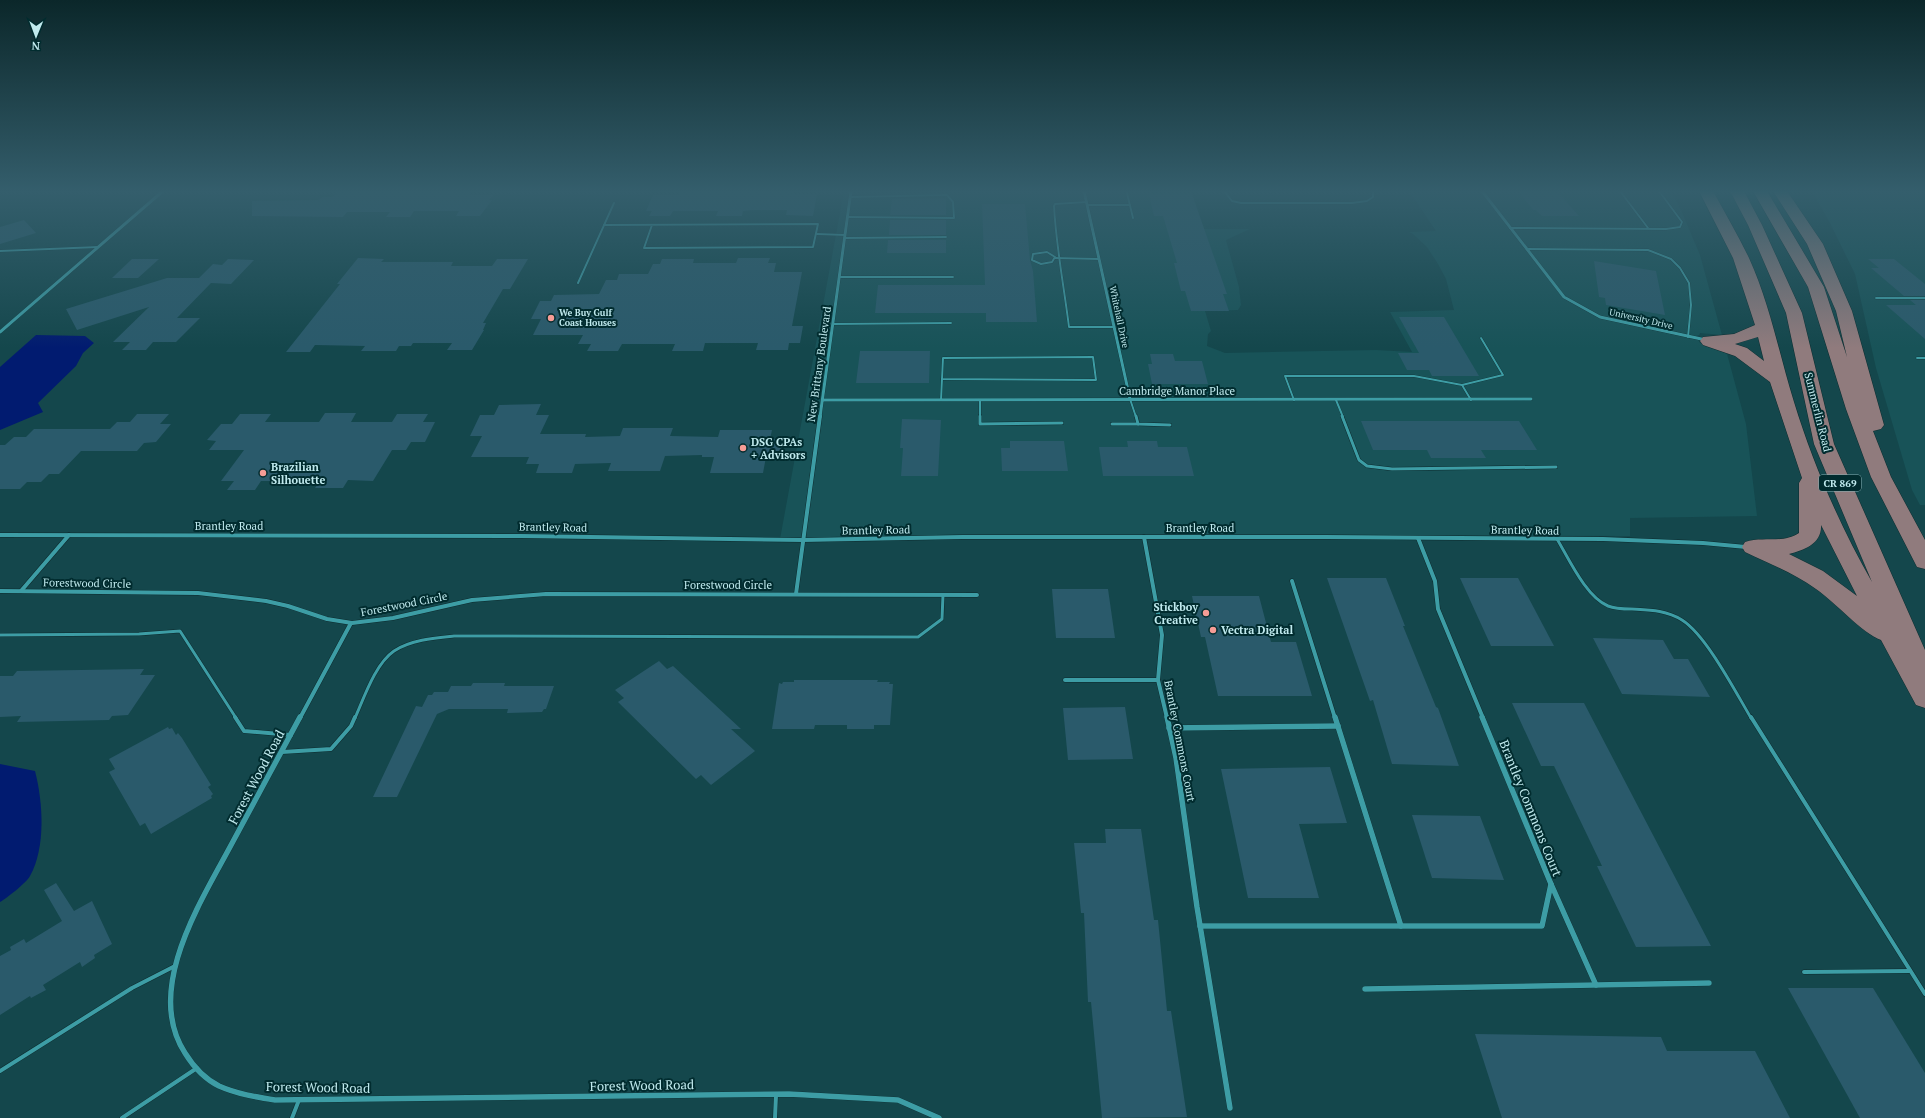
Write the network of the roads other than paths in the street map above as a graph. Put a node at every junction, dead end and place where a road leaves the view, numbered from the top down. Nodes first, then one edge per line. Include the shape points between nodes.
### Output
1 (102, 243) edge
2 (596, 243) edge
3 (646, 243) edge
4 (814, 243) edge
5 (844, 243) edge
6 (1057, 243) edge
7 (1096, 243) edge
8 (1522, 243) edge
9 (1733, 243) edge
10 (1763, 243) edge
11 (1790, 243) edge
12 (1814, 243) edge
13 (98, 247) junction
14 (1527, 249) junction
15 (0, 252) edge
16 (1055, 258) junction
17 (1061, 258) junction
18 (1099, 259) junction
19 (840, 277) junction
20 (953, 277) dead end
21 (578, 283) dead end
22 (1876, 298) dead end
23 (1925, 298) edge
24 (951, 323) dead end
25 (833, 324) junction
26 (1764, 326) junction
27 (1114, 327) junction
28 (0, 332) edge
29 (1688, 337) junction
30 (1481, 338) dead end
31 (1709, 341) junction
32 (1916, 358) dead end
33 (1925, 358) edge
34 (942, 379) junction
35 (1778, 379) junction
36 (1462, 385) junction
37 (1130, 399) junction
38 (823, 400) junction
39 (941, 400) junction
40 (980, 400) junction
41 (1294, 400) junction
42 (1336, 400) junction
43 (1471, 400) junction
44 (1531, 400) dead end
45 (1062, 423) dead end
46 (1112, 424) dead end
47 (1138, 424) junction
48 (1170, 425) dead end
49 (1556, 467) dead end
50 (1809, 471) junction
51 (0, 535) edge
52 (69, 535) junction
53 (1144, 537) junction
54 (1418, 538) junction
55 (1557, 539) junction
56 (803, 540) junction
57 (1753, 547) junction
58 (1925, 556) edge
59 (1925, 560) edge
60 (1292, 581) dead end
61 (0, 591) edge
62 (20, 591) junction
63 (796, 594) junction
64 (943, 595) junction
65 (977, 595) dead end
66 (352, 623) junction
67 (0, 635) edge
68 (1892, 642) junction
69 (1925, 676) edge
70 (1065, 680) dead end
71 (1158, 680) junction
72 (1925, 698) edge
73 (1338, 726) junction
74 (1169, 728) junction
75 (291, 735) junction
76 (282, 752) junction
77 (1551, 884) junction
78 (1200, 926) junction
79 (1401, 926) junction
80 (175, 966) junction
81 (1910, 971) junction
82 (1804, 972) dead end
83 (1709, 983) dead end
84 (1596, 985) junction
85 (1365, 989) dead end
86 (1925, 994) edge
87 (198, 1068) junction
88 (0, 1072) edge
89 (776, 1095) junction
90 (299, 1100) junction
91 (1230, 1108) dead end
92 (122, 1118) edge
93 (292, 1118) edge
94 (775, 1118) edge
95 (939, 1118) edge

1 - 13 street
2 - 21 lane
3 - 4 lane via 644,248 813,247
5 - 19 street, New Brittany Boulevard
6 - 17 lane
7 - 18 street, Whitehall Drive
8 - 14 street, University Drive
9 - 26 main road via 1741,258
10 - 69 main road, Summerlin Road / CR 869 via 1794,313 1824,444
11 - 59 main road via 1816,287 1855,409 1881,477
12 - 58 main road via 1844,311 1878,438 1899,498
13 - 15 lane
13 - 28 street
14 - 29 street, University Drive via 1564,297 1581,307 1600,317
14 - 29 lane via 1639,250 1660,253 1671,259 1680,268 1689,284 1691,305
16 - 16 lane via 1049,263 1041,264 1031,258 1033,254 1043,252
16 - 17 lane
17 - 18 lane
17 - 27 lane via 1069,327
18 - 27 street, Whitehall Drive
19 - 20 lane
19 - 25 street, New Brittany Boulevard
22 - 23 lane
24 - 25 lane
25 - 38 street, New Brittany Boulevard
26 - 31 main road via 1747,336
26 - 35 main road
27 - 37 street, Whitehall Drive
29 - 31 street, University Drive
30 - 36 lane via 1503,375
31 - 35 main road via 1741,352
32 - 33 lane
34 - 34 lane via 980,379 1096,380 1093,357 943,358
34 - 39 lane
35 - 50 main road
36 - 41 lane via 1414,376 1285,376
36 - 43 lane
37 - 40 street, Cambridge Manor Place
37 - 41 street, Cambridge Manor Place
37 - 47 lane
38 - 39 street, Cambridge Manor Place
38 - 56 street, New Brittany Boulevard
39 - 40 street, Cambridge Manor Place
40 - 45 lane via 980,424
41 - 42 street, Cambridge Manor Place
42 - 43 street, Cambridge Manor Place
42 - 49 lane via 1359,460 1367,466 1392,469
43 - 44 street, Cambridge Manor Place
46 - 47 lane
47 - 48 lane
50 - 57 main road via 1811,532 1808,538 1803,542 1786,546
50 - 68 main road via 1853,569
51 - 52 street, Brantley Road
52 - 56 street, Brantley Road via 521,536
52 - 62 street, Forestwood Circle
53 - 54 street, Brantley Road
53 - 56 street, Brantley Road
53 - 71 street, Brantley Commons Court via 1162,635
54 - 55 street, Brantley Road
54 - 77 street, Brantley Commons Court via 1435,582 1438,608
55 - 57 street, Brantley Road
55 - 81 lane via 1592,594 1605,604 1617,608 1670,613 1684,620 1698,634
56 - 63 street
57 - 68 main road via 1788,562 1821,581
60 - 73 street
61 - 62 street
62 - 66 street, Forestwood Circle via 198,593 269,602 289,606 328,620
63 - 64 street, Forestwood Circle
63 - 66 street, Forestwood Circle via 538,594 462,602
64 - 65 street, Forestwood Circle
64 - 76 lane via 942,619 918,637 454,636 422,640 394,651 380,665 351,726 331,749
66 - 75 street, Forest Wood Road
67 - 75 lane via 139,634 180,631 244,731
68 - 72 main road
70 - 71 street
71 - 74 street, Brantley Commons Court
73 - 74 street
73 - 79 street
74 - 78 street, Brantley Commons Court via 1176,758
75 - 76 street, Forest Wood Road
76 - 80 street, Forest Wood Road via 196,910
77 - 79 street, Brantley Commons Court via 1542,926
77 - 84 street
78 - 79 street, Brantley Commons Court
78 - 91 street, Brantley Commons Court
80 - 87 street, Forest Wood Road via 170,1008 176,1039 190,1062
80 - 88 lane via 132,988
81 - 82 lane
81 - 86 lane
83 - 84 street
84 - 85 street
87 - 90 street, Forest Wood Road via 212,1081 242,1094 275,1100
87 - 92 lane
89 - 90 street, Forest Wood Road
89 - 94 lane
89 - 95 street, Forest Wood Road via 898,1100
90 - 93 lane

